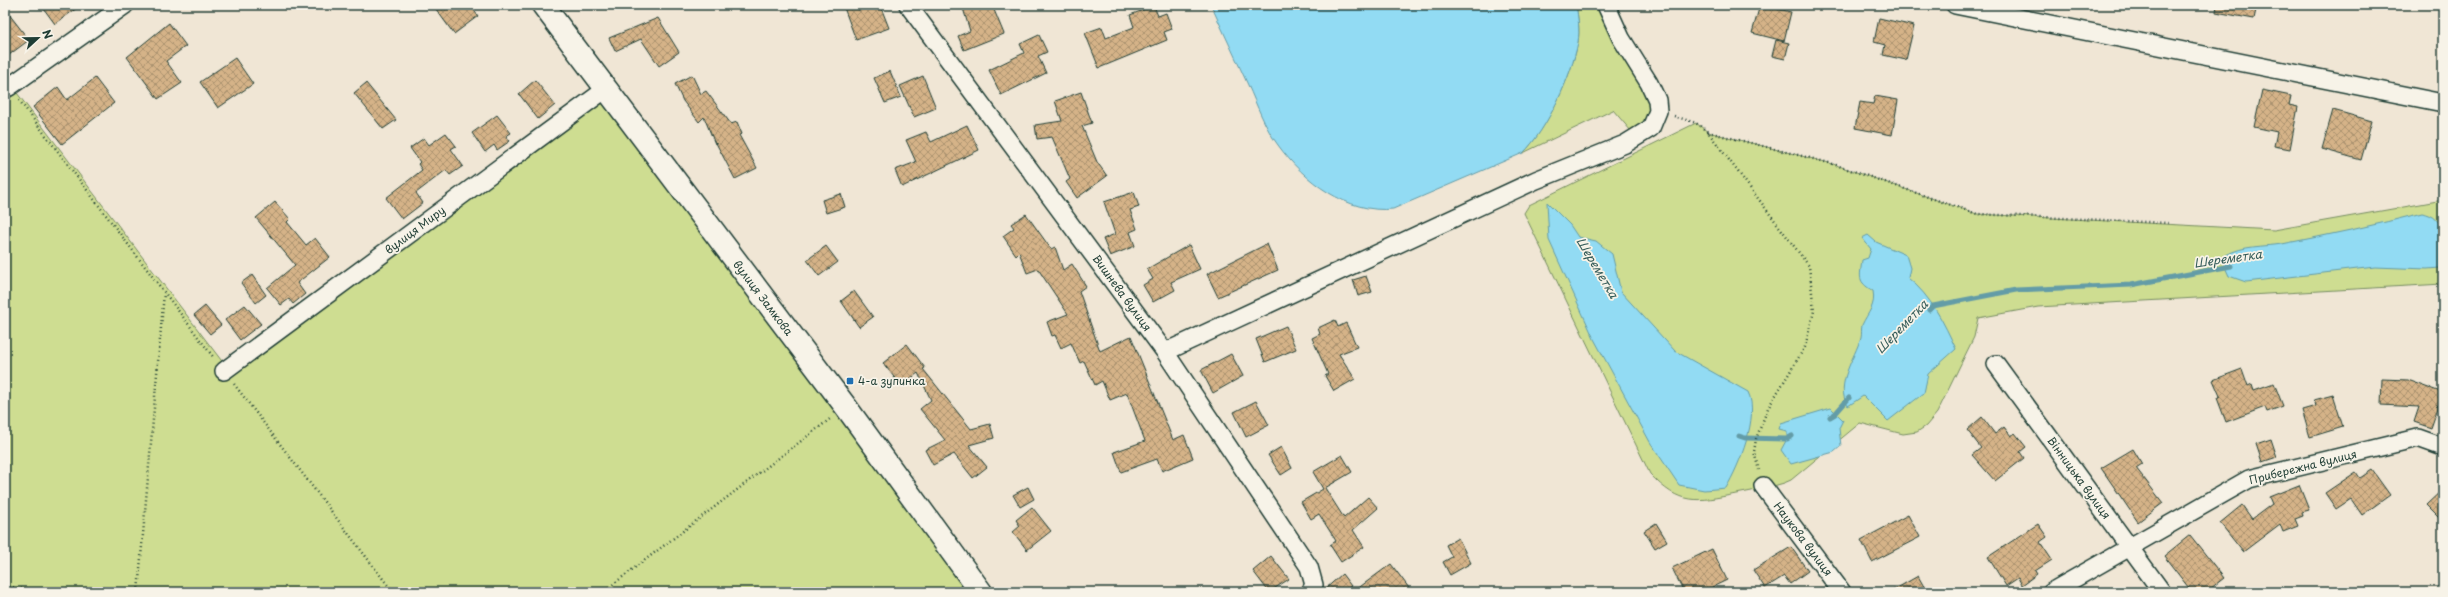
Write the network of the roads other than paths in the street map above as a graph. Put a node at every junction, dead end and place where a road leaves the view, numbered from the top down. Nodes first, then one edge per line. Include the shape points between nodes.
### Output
1 (125, 5) edge
2 (543, 5) edge
3 (908, 5) edge
4 (1606, 5) edge
5 (1955, 5) edge
6 (7, 85) edge
7 (606, 89) junction
8 (2443, 103) edge
9 (1165, 352) junction
10 (1996, 364) dead end
11 (224, 371) road end
12 (2443, 447) edge
13 (1763, 486) road end
14 (2129, 548) junction
15 (981, 592) edge
16 (1310, 592) edge
17 (1842, 592) edge
18 (2051, 592) edge
19 (2162, 592) edge

1 - 6 street
2 - 7 street, вулиця Замкова
3 - 9 street, Вишнева вулиця
4 - 9 street via 1621,38 1653,90 1658,111 1651,128 1640,136 1536,180
5 - 8 street
7 - 11 street, вулиця Миру
7 - 15 street, вулиця Замкова via 846,407
9 - 16 street, Вишнева вулиця via 1310,567 1314,585
10 - 14 street, Вінницька вулиця
12 - 14 street, Прибережна вулиця via 2418,438 2249,479
13 - 17 street, Наукова вулиця
14 - 18 street, Прибережна вулиця
14 - 19 street, Вінницька вулиця

